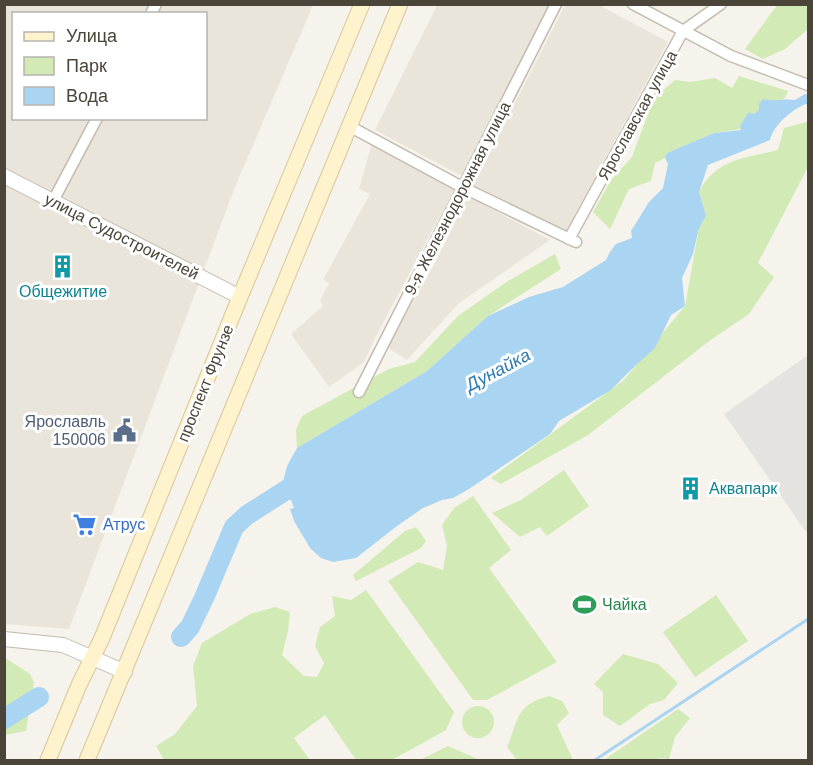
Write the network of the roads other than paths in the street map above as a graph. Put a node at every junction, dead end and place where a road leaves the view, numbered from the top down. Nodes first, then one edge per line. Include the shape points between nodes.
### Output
1 (362, 4) edge
2 (400, 4) edge
3 (556, 4) edge
4 (633, 4) edge
5 (721, 4) edge
6 (683, 31) junction
7 (808, 84) edge
8 (96, 120) edge
9 (349, 126) junction
10 (4, 176) edge
11 (462, 188) junction
12 (53, 201) junction
13 (240, 297) junction
14 (359, 392) dead end
15 (4, 639) edge
16 (93, 657) junction
17 (125, 672) junction
18 (48, 760) edge
19 (87, 760) edge

1 - 13 main road, проспект Фрунзе
2 - 9 main road
3 - 11 street, 9-я Железнодорожная улица
4 - 6 street
5 - 6 street, Ярославская улица
6 - 7 street via 731,56
6 - 11 street, Ярославская улица via 573,240
8 - 12 street
9 - 11 street
9 - 17 main road
10 - 12 street, улица Судостроителей
11 - 14 street, 9-я Железнодорожная улица
12 - 13 street, улица Судостроителей
13 - 16 main road, проспект Фрунзе
15 - 16 street via 63,645
16 - 17 street
16 - 18 main road, проспект Фрунзе
17 - 19 main road

